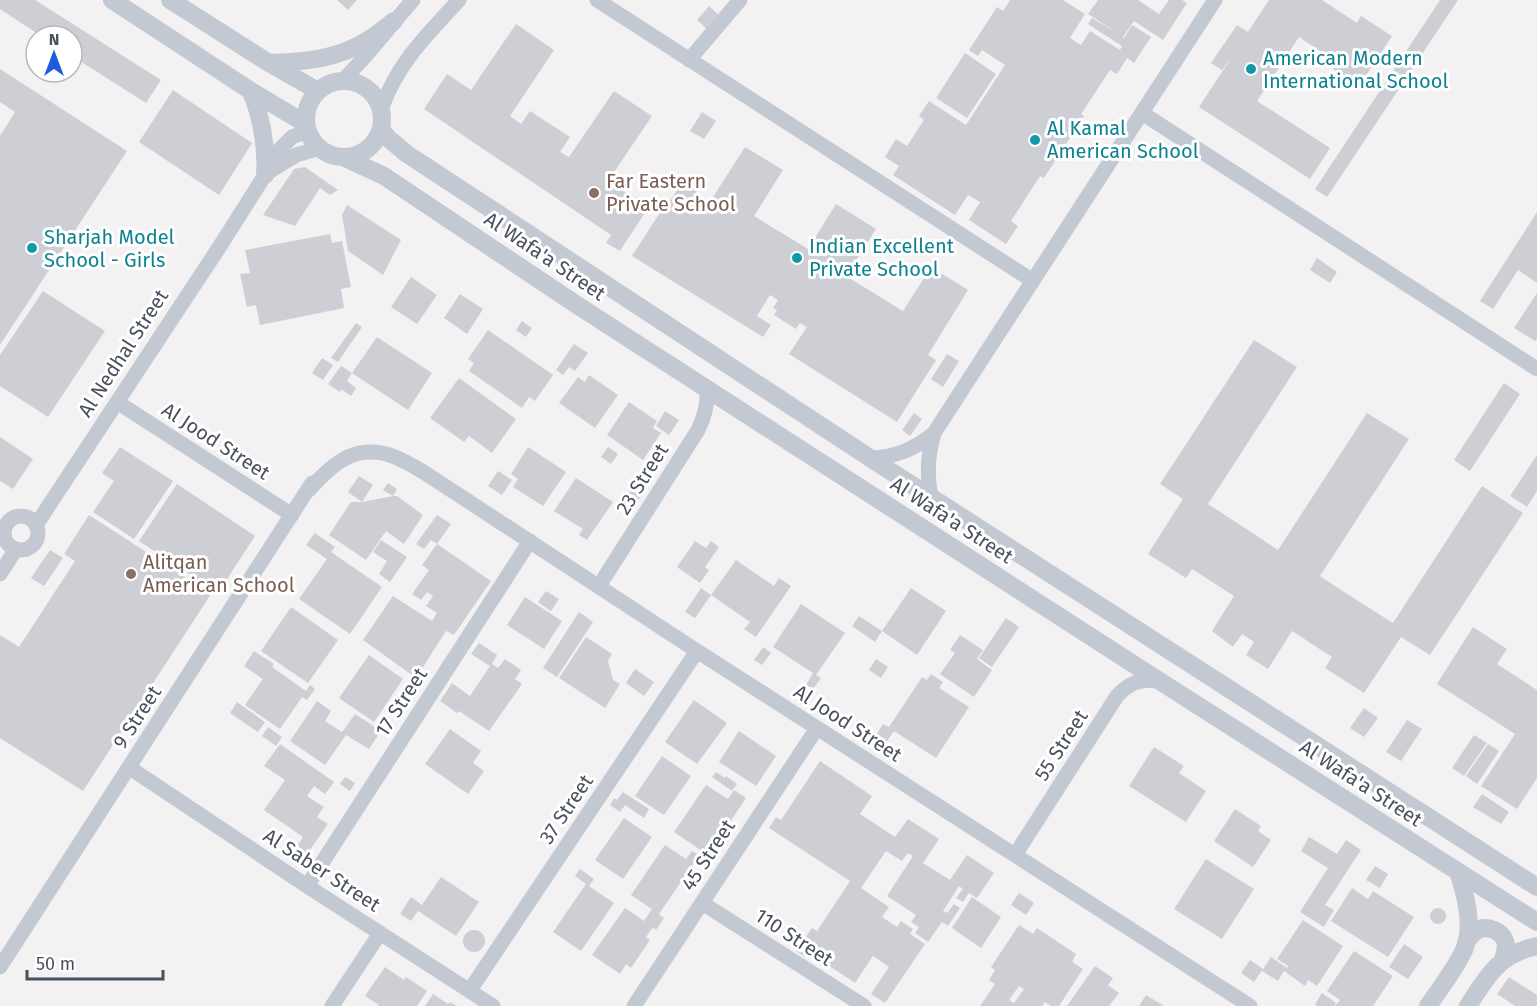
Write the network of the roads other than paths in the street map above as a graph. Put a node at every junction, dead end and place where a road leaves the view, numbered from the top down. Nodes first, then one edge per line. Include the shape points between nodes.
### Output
1 (112, 0) edge
2 (170, 0) edge
3 (413, 0) edge
4 (459, 0) edge
5 (597, 0) edge
6 (740, 0) edge
7 (1215, 0) edge
8 (394, 21) junction
9 (689, 60) junction
10 (269, 63) junction
11 (342, 81) junction
12 (251, 91) junction
13 (318, 91) junction
14 (381, 109) junction
15 (1142, 113) junction
16 (307, 128) junction
17 (381, 130) junction
18 (320, 148) junction
19 (343, 157) junction
20 (265, 175) junction
21 (1033, 281) junction
22 (1537, 369) edge
23 (707, 388) junction
24 (117, 402) junction
25 (934, 433) junction
26 (870, 458) junction
27 (309, 490) joint
28 (931, 497) junction
29 (292, 515) junction
30 (4, 520) edge
31 (36, 525) junction
32 (530, 542) junction
33 (16, 549) junction
34 (0, 574) edge
35 (599, 586) junction
36 (697, 651) junction
37 (1158, 680) junction
38 (817, 728) junction
39 (130, 768) junction
40 (1015, 855) junction
41 (1458, 872) junction
42 (1534, 882) edge
43 (307, 886) junction
44 (702, 903) junction
45 (1537, 922) edge
46 (380, 933) junction
47 (1466, 942) junction
48 (1537, 946) edge
49 (1503, 960) junction
50 (0, 967) edge
51 (470, 990) junction
52 (332, 1006) edge
53 (493, 1006) edge
54 (634, 1006) edge
55 (864, 1006) edge
56 (1250, 1006) edge
57 (1428, 1006) edge
58 (1468, 1006) edge

1 - 12 street
2 - 10 street
3 - 8 street
4 - 14 street via 408,57
5 - 9 street
6 - 9 street
7 - 15 street
8 - 10 street via 368,41 338,54 305,62
8 - 11 street
9 - 21 street
10 - 13 street
11 - 13 street
11 - 14 street via 362,85 377,99
12 - 16 street
12 - 20 street via 264,132
13 - 16 street via 307,112
14 - 17 street
15 - 21 street
15 - 22 street
16 - 18 street
16 - 20 street, Al Nedhal Street via 281,148
17 - 19 street via 362,153
17 - 26 street, Al Wafa'a Street via 407,154
18 - 19 street
18 - 20 street, Al Nedhal Street via 285,160
19 - 23 street, Al Wafa'a Street via 384,176
20 - 24 street, Al Nedhal Street
21 - 25 street
23 - 35 street, 23 Street via 708,403 698,430
23 - 37 street, Al Wafa'a Street
24 - 29 street, Al Jood Street
24 - 31 street, Al Nedhal Street
25 - 26 street via 912,449
25 - 28 street via 928,464
26 - 28 street, Al Wafa'a Street
27 - 29 street, 9 Street
27 - 32 street, Al Jood Street via 339,451 360,443 382,445
28 - 42 street, Al Wafa'a Street
29 - 39 street, 9 Street
30 - 31 street via 22,516
30 - 33 street via 4,538
31 - 33 street via 36,542 27,549
32 - 35 street, Al Jood Street
32 - 43 street, 17 Street
33 - 34 street
35 - 36 street, Al Jood Street
36 - 38 street, Al Jood Street
36 - 51 street, 37 Street
37 - 40 street, 55 Street via 1133,682 1117,696
37 - 41 street, Al Wafa'a Street
38 - 40 street, Al Jood Street
38 - 44 street, 45 Street
39 - 43 street, Al Saber Street
39 - 50 street, 9 Street
40 - 56 street, Al Jood Street
41 - 45 street, Al Wafa'a Street
41 - 47 street via 1468,914
43 - 46 street, Al Saber Street
44 - 54 street, 45 Street
44 - 55 street, 110 Street
46 - 51 street, Al Saber Street
46 - 52 street
47 - 49 street via 1476,931 1491,928 1506,945
47 - 57 street
48 - 49 street
49 - 58 street via 1487,976
51 - 53 street, Al Saber Street

